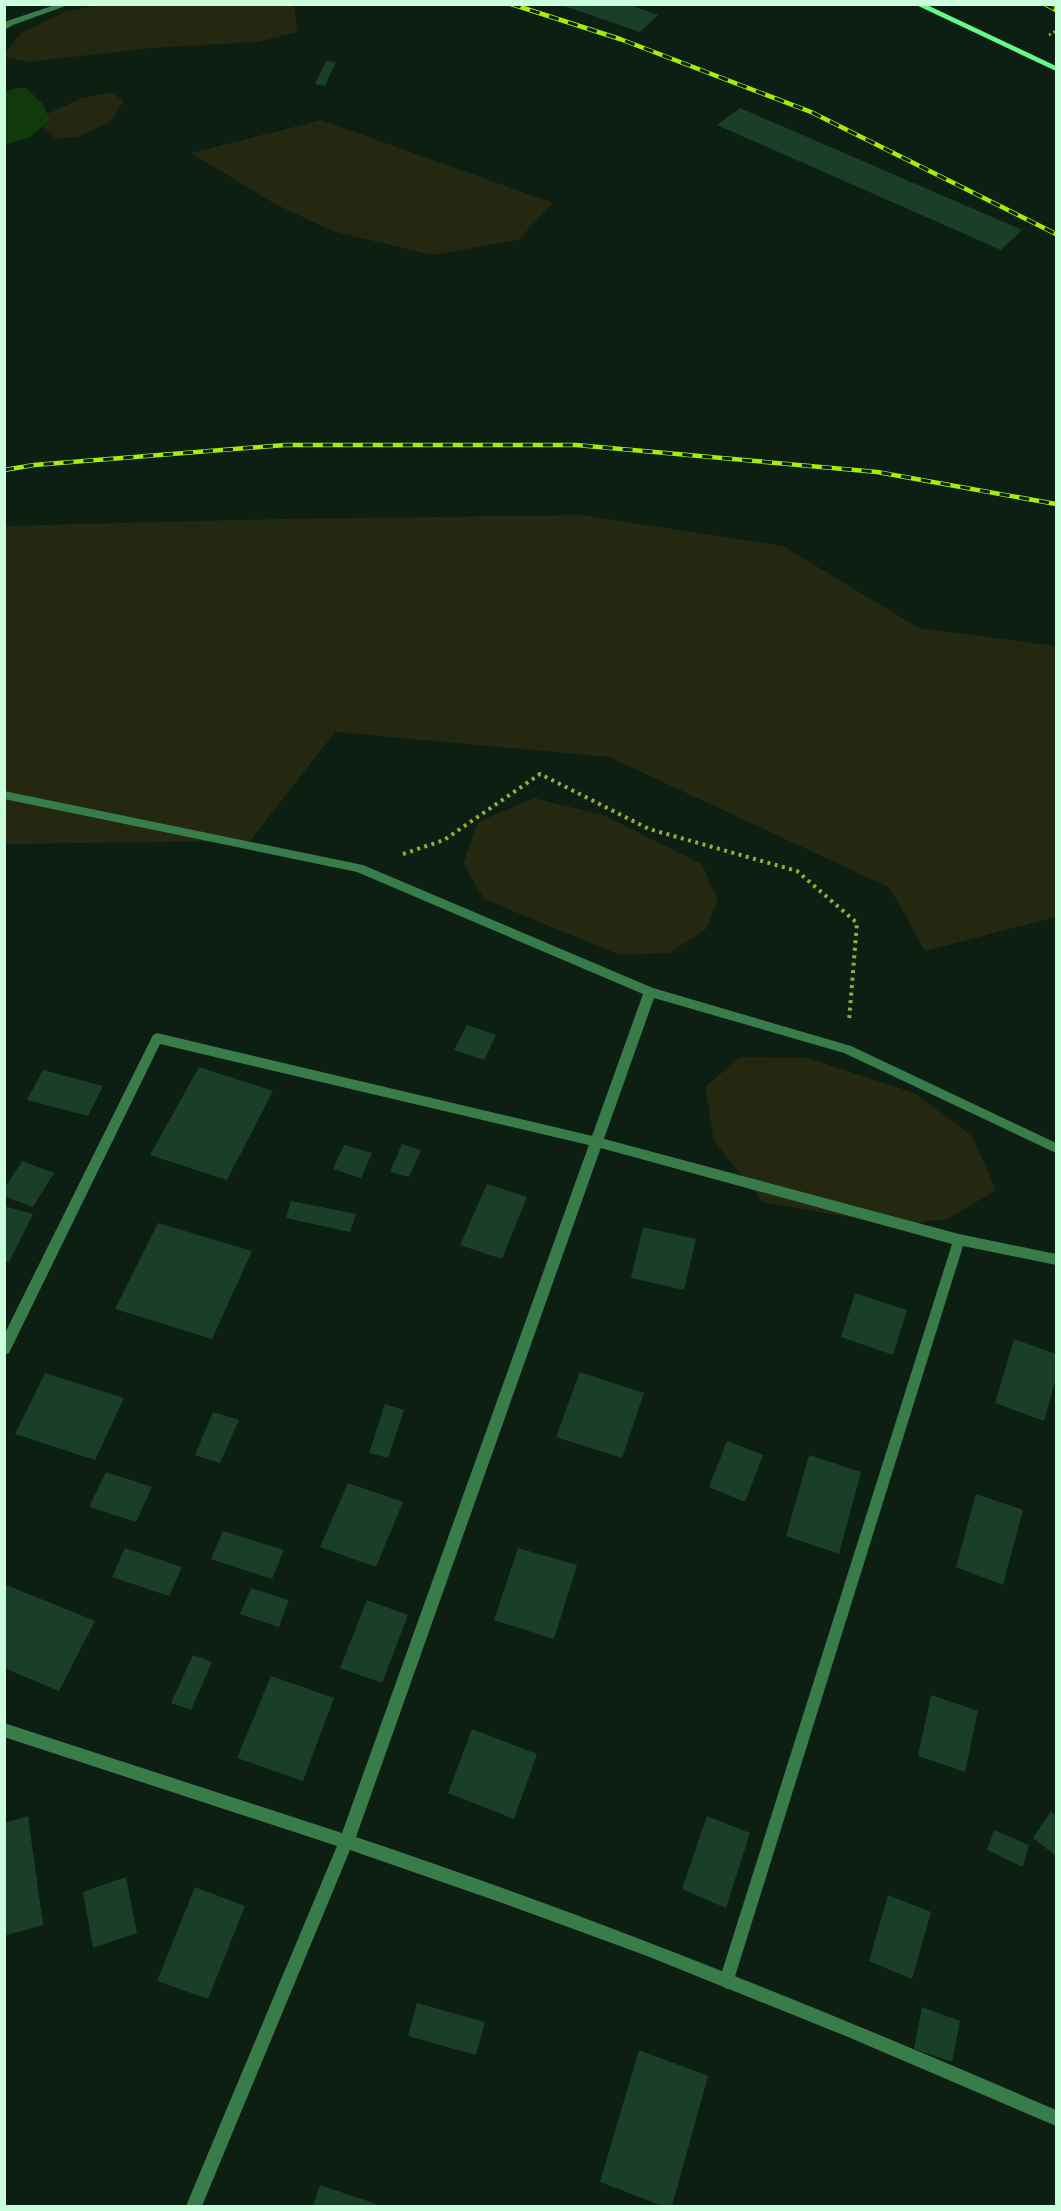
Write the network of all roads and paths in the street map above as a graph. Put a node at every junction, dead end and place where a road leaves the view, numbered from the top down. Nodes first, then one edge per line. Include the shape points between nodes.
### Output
1 (67, 4) edge
2 (918, 4) edge
3 (4, 28) edge
4 (1056, 69) edge
5 (4, 795) edge
6 (359, 868) junction
7 (650, 992) junction
8 (847, 1049) junction
9 (597, 1142) junction
10 (1056, 1148) edge
11 (959, 1240) junction
12 (1056, 1259) edge
13 (4, 1349) edge
14 (4, 1730) edge
15 (347, 1841) junction
16 (727, 1981) junction
17 (1056, 2118) edge
18 (194, 2206) edge

1 - 3 street
2 - 4 street
5 - 6 street
6 - 7 street
6 - 8 path via 444,840 540,774 649,829 797,871 857,923
7 - 8 street
7 - 9 street
8 - 10 street
9 - 11 street
9 - 13 street via 157,1038
9 - 15 street
11 - 12 street
11 - 16 street
14 - 15 street
15 - 16 street via 511,1898
15 - 18 street
16 - 17 street via 841,2025

